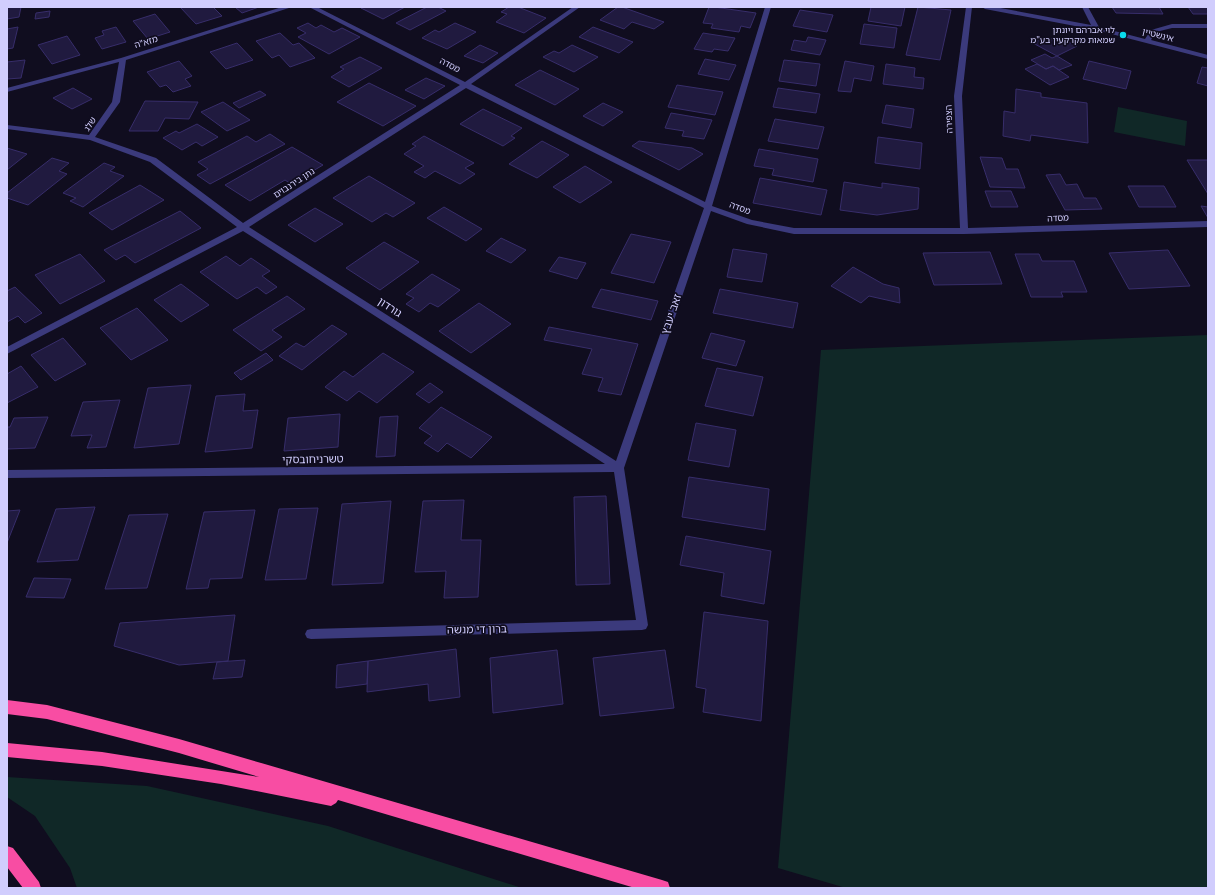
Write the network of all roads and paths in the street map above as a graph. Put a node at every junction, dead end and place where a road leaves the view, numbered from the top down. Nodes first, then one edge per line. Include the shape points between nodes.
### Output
1 (289, 7) edge
2 (312, 7) edge
3 (577, 7) edge
4 (768, 7) edge
5 (969, 7) edge
6 (985, 7) edge
7 (1085, 7) edge
8 (1208, 26) edge
9 (1096, 28) junction
10 (1148, 42) junction
11 (1208, 57) edge
12 (123, 59) junction
13 (465, 84) junction
14 (7, 90) edge
15 (7, 127) edge
16 (91, 138) junction
17 (153, 160) joint
18 (708, 207) junction
19 (1208, 224) edge
20 (243, 227) junction
21 (964, 231) junction
22 (7, 351) edge
23 (619, 468) junction
24 (7, 474) edge
25 (642, 625) joint
26 (311, 634) dead end
27 (7, 707) edge
28 (7, 750) edge
29 (401, 812) junction
30 (7, 854) edge
31 (33, 888) edge
32 (662, 888) edge

1 - 12 street, מזא"ה
2 - 13 street, מסדה
3 - 13 street, נתן בירנבוים
4 - 18 street, זאב יעבץ
5 - 21 street, הצפירה via 958,96
6 - 9 street, אינשטיין
7 - 9 street
8 - 10 street via 1172,26 1153,31
9 - 10 street, אינשטיין
10 - 11 street, אינשטיין
12 - 14 street, מזא"ה
12 - 16 street, שלג via 116,102
13 - 18 street, מסדה
13 - 20 street, נתן בירנבוים
15 - 16 street
16 - 17 street, שלג
17 - 20 street, גורדון
18 - 21 street, מסדה via 750,222 794,230
18 - 23 street, זאב יעבץ
19 - 21 street, מסדה
20 - 22 street, נתן בירנבוים
20 - 23 street, גורדון
23 - 24 street, טשרניחובסקי
23 - 25 street, זאב יעבץ
25 - 26 street, ברון די מנשה
27 - 29 highway via 47,712 179,746
28 - 29 highway via 102,759 221,777
29 - 32 highway
30 - 31 highway

